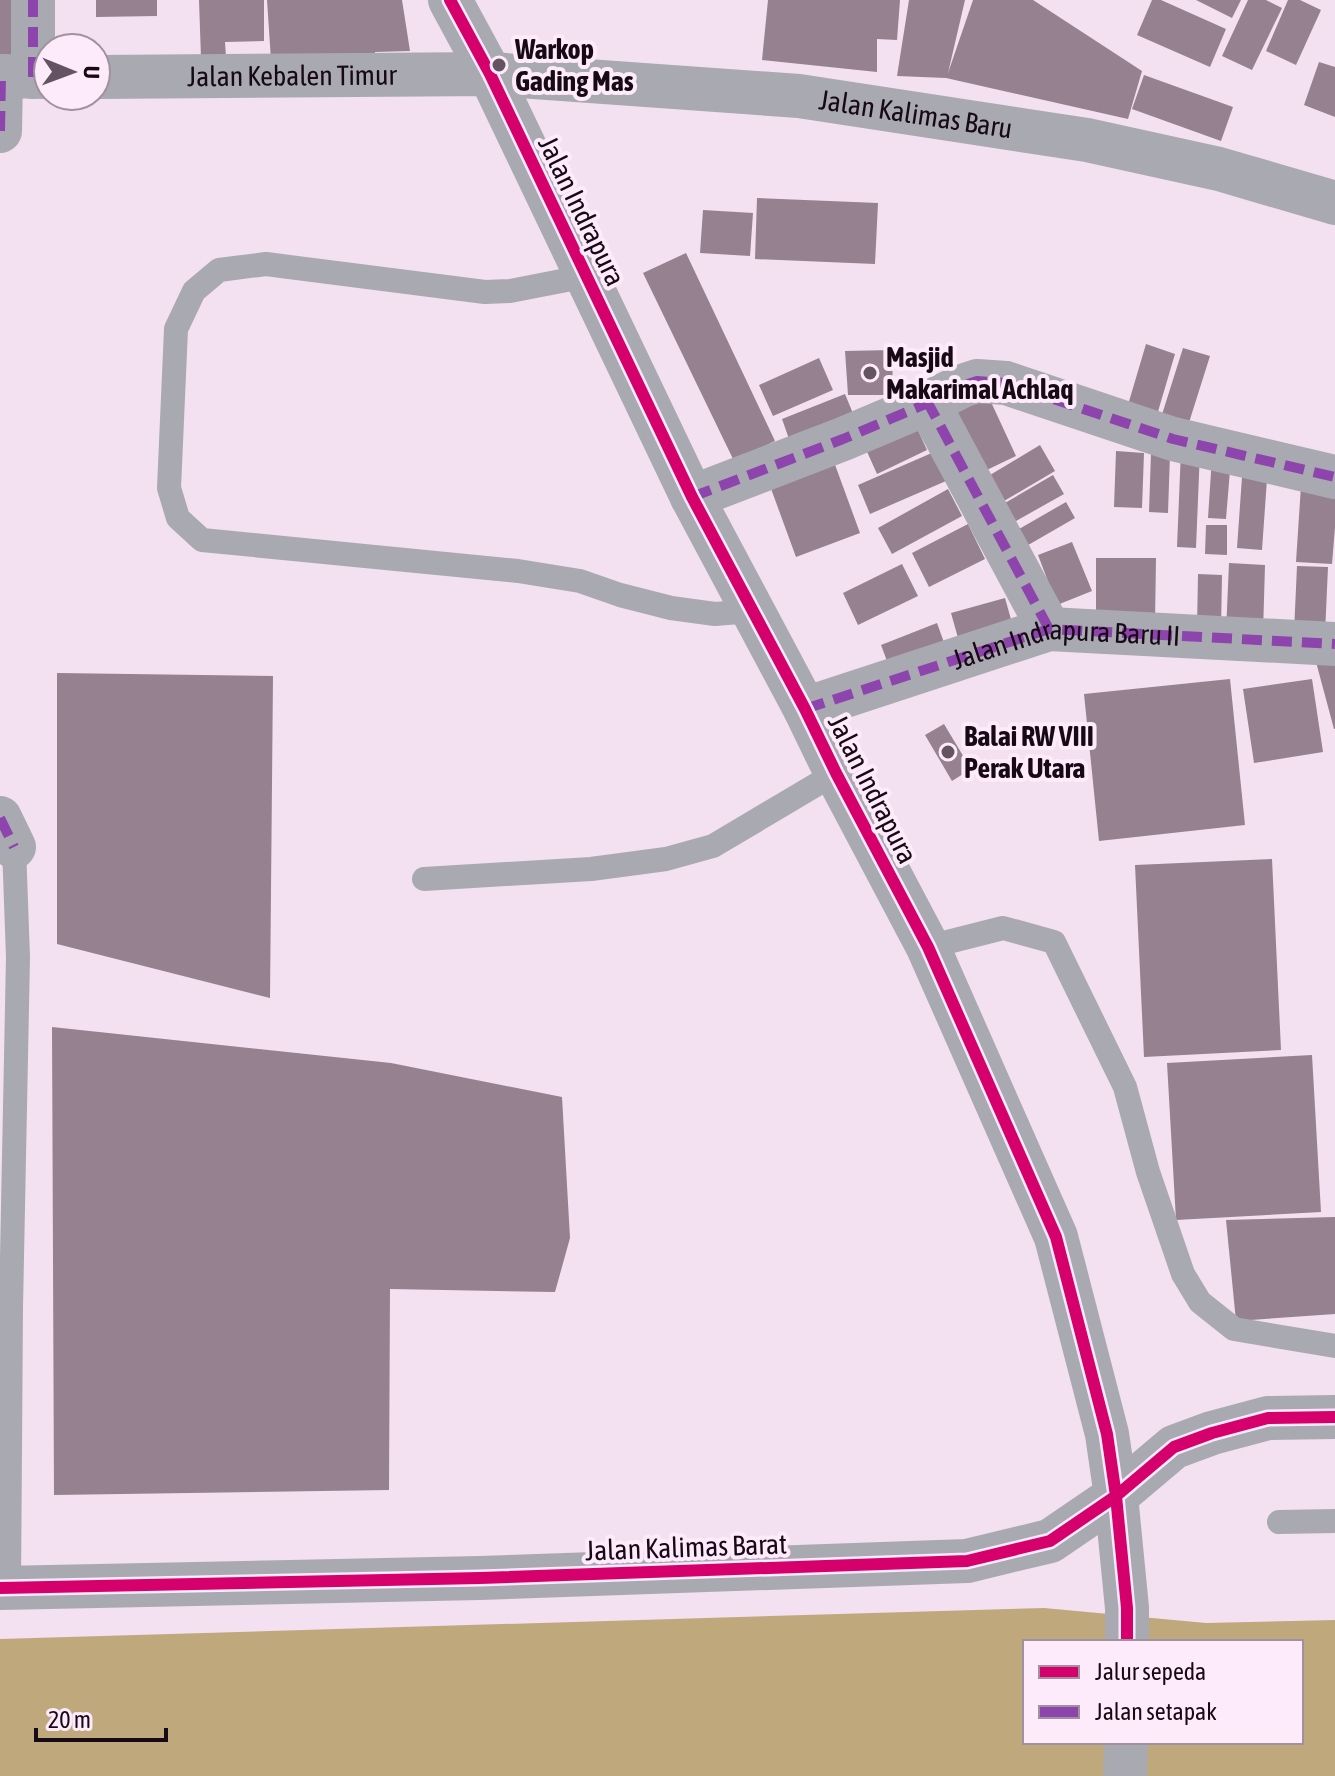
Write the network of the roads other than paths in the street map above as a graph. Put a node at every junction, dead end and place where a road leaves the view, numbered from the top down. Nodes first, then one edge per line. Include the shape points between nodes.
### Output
1 (33, 0) edge
2 (450, 0) edge
3 (490, 74) junction
4 (20, 77) edge
5 (112, 77) edge
6 (0, 131) edge
7 (1335, 203) edge
8 (587, 276) junction
9 (928, 403) junction
10 (1335, 477) edge
11 (692, 497) junction
12 (752, 611) junction
13 (1049, 629) junction
14 (1335, 644) edge
15 (805, 709) junction
16 (836, 773) junction
17 (7, 833) edge
18 (424, 879) dead end
19 (928, 947) junction
20 (1335, 1346) edge
21 (1335, 1417) edge
22 (1116, 1496) junction
23 (1335, 1521) edge
24 (1279, 1522) dead end
25 (5, 1588) edge
26 (1127, 1625) edge
27 (1126, 1744) edge
28 (1125, 1776) edge

1 - 4 street
2 - 3 street, Jalan Indrapura
3 - 5 street, Jalan Kebalen Timur
3 - 7 street, Jalan Kalimas Baru via 799,96 1087,140 1219,169
3 - 8 street, Jalan Indrapura
4 - 6 street
8 - 11 street, Jalan Indrapura
8 - 12 lane via 485,292 266,264 219,270 194,291 176,329 169,488 178,518 202,540 518,571 580,581 671,608 715,614
9 - 10 street via 977,381 1006,383 1173,439
9 - 11 street
9 - 13 street
11 - 12 street, Jalan Indrapura
12 - 15 street, Jalan Indrapura
13 - 14 street, Jalan Indrapura Baru II
13 - 15 street, Jalan Indrapura Baru II
15 - 16 street, Jalan Indrapura
16 - 18 lane via 713,846 666,859
16 - 19 street, Jalan Indrapura
17 - 25 lane via 18,957
19 - 20 lane via 1003,928 1054,942 1125,1087 1183,1274 1200,1302 1234,1329
19 - 22 street, Jalan Indrapura via 1056,1237 1107,1434
21 - 22 street, Jalan Kalimas Barat via 1268,1418 1212,1433 1174,1447
22 - 25 street, Jalan Kalimas Barat via 1050,1541 967,1561
22 - 26 street, Jalan Indrapura
23 - 24 lane
27 - 28 street

